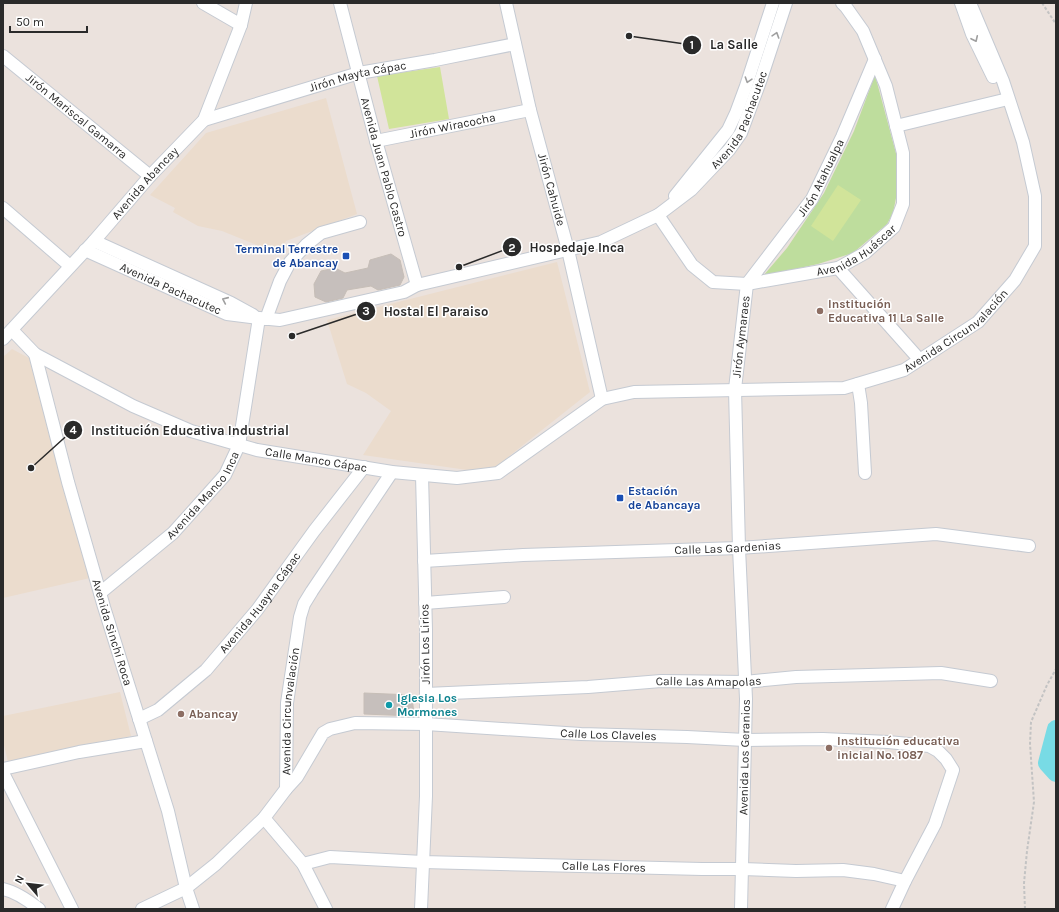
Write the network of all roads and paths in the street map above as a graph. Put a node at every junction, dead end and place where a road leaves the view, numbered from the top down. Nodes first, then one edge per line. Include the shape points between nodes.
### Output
1 (203, 3) edge
2 (246, 3) edge
3 (340, 3) edge
4 (506, 3) edge
5 (773, 3) edge
6 (786, 3) edge
7 (842, 3) edge
8 (960, 3) edge
9 (970, 3) edge
10 (1042, 3) edge
11 (242, 24) junction
12 (1056, 24) edge
13 (515, 44) junction
14 (3, 56) edge
15 (875, 59) junction
16 (359, 73) junction
17 (1008, 99) junction
18 (530, 110) junction
19 (204, 120) junction
20 (896, 126) junction
21 (376, 141) junction
22 (150, 176) junction
23 (3, 208) edge
24 (658, 215) junction
25 (360, 222) dead end
26 (94, 241) junction
27 (85, 250) junction
28 (568, 250) junction
29 (70, 266) junction
30 (838, 268) junction
31 (747, 284) junction
32 (417, 285) junction
33 (263, 319) junction
34 (12, 330) junction
35 (3, 339) edge
36 (35, 354) junction
37 (920, 360) junction
38 (858, 384) junction
39 (736, 389) junction
40 (602, 400) junction
41 (239, 445) junction
42 (364, 467) junction
43 (392, 472) junction
44 (865, 474) dead end
45 (422, 475) junction
46 (1029, 546) dead end
47 (739, 548) junction
48 (424, 561) junction
49 (100, 593) junction
50 (504, 597) dead end
51 (425, 603) junction
52 (1056, 669) edge
53 (991, 681) dead end
54 (745, 682) junction
55 (426, 694) junction
56 (139, 719) junction
57 (426, 724) junction
58 (745, 740) junction
59 (146, 741) junction
60 (3, 769) edge
61 (3, 773) edge
62 (286, 789) junction
63 (264, 818) junction
64 (423, 862) junction
65 (303, 864) junction
66 (742, 869) junction
67 (905, 881) junction
68 (186, 888) junction
69 (3, 889) edge
70 (39, 909) edge
71 (72, 909) edge
72 (142, 909) edge
73 (193, 909) edge
74 (326, 909) edge
75 (421, 909) edge
76 (741, 909) edge
77 (892, 909) edge
78 (1025, 909) edge

1 - 11 street
2 - 11 street, Avenida Abancay
3 - 16 street, Avenida Juan Pablo Castro
4 - 13 street, Jirón Cahuide
5 -> 24 street, Avenida Pachacutec via 746,86 728,130
24 -> 6 street, Avenida Pachacutec via 691,190 729,150 741,133
7 - 15 street, Avenida Huáscar via 863,31
8 -> 17 street via 997,85
9 - 17 street, Avenida Circunvalación
10 - 12 path
11 - 19 street, Avenida Abancay
13 - 16 street, Jirón Mayta Cápac
13 - 18 street, Jirón Cahuide
14 - 22 street, Jirón Mariscal Gamarra
15 - 20 street, Avenida Huáscar via 886,86
15 - 31 street, Jirón Atahualpa via 812,199
16 - 19 street, Jirón Mayta Cápac
16 - 21 street, Avenida Juan Pablo Castro
17 - 20 street
17 - 37 street, Avenida Circunvalación via 1023,142 1035,196 1035,246 1015,280 978,322
18 - 21 street, Jirón Wiracocha
18 - 28 street, Jirón Cahuide
19 - 22 street, Avenida Abancay
20 - 30 street, Avenida Huáscar via 903,153 903,204 894,227 865,253
21 - 32 street, Avenida Juan Pablo Castro
22 - 26 street, Avenida Abancay
23 - 29 street
24 - 28 street, Avenida Pachacutec via 601,242
24 - 31 street, Avenida Huáscar via 692,265 713,282
25 - 33 street, Avenida Manco Inca via 321,233 306,245 290,262
26 - 27 street, Avenida Abancay
33 -> 26 street, Avenida Pachacutec
27 - 29 street, Avenida Abancay
27 - 33 street, Avenida Pachacutec via 227,314
28 - 32 street, Avenida Pachacutec
28 - 40 street, Jirón Cahuide
29 - 34 street, Avenida Abancay
30 - 31 street, Avenida Huáscar
30 - 37 street
31 - 39 street, Jirón Aymaraes
32 - 33 street, Avenida Pachacutec via 404,292 280,320
33 - 41 street, Avenida Manco Inca
34 - 35 street, Avenida Abancay
34 - 36 street, Calle Manco Cápac
36 - 41 street, Calle Manco Cápac via 133,406 191,431
36 - 49 street, Avenida Sinchi Roca
37 - 38 street, Avenida Circunvalación via 904,370
38 - 39 street, Avenida Circunvalación via 844,388
38 - 44 street
39 - 40 street, Avenida Circunvalación via 634,392
39 - 47 street, Avenida Los Geranios
40 - 45 street, Calle Manco Cápac via 498,474 457,478
41 - 42 street, Calle Manco Cápac
41 - 49 street, Avenida Manco Inca via 225,475 174,534
42 - 43 street, Calle Manco Cápac
42 - 56 street, Avenida Huayna Cápac via 257,610 206,670 158,710
43 - 45 street, Calle Manco Cápac
43 - 62 street, Avenida Circunvalación via 304,604 287,703
45 - 48 street, Jirón Los Lirios
46 - 47 street, Calle Las Gardenias via 936,534
47 - 48 street, Calle Las Gardenias
47 - 54 street, Avenida Los Geranios
48 - 51 street, Jirón Los Lirios
49 - 56 street, Avenida Sinchi Roca
50 - 51 street
51 - 55 street, Jirón Los Lirios
52 - 78 path via 1031,722 1034,802 1024,876
53 - 54 street, Calle Las Amapolas via 941,673 796,677
54 - 55 street, Calle Las Amapolas via 661,681
54 - 58 street, Avenida Los Geranios
55 - 57 street, Jirón Los Lirios
56 - 59 street, Avenida Sinchi Roca
57 - 58 street, Calle Los Claveles via 581,734
57 - 62 street, Calle Los Claveles via 355,723 330,729 323,733 297,776
57 - 64 street, Jirón Los Lirios
58 - 66 street, Avenida Los Geranios
58 - 67 street, Calle Los Claveles via 823,739 888,742 929,746 938,751 953,770 935,824
59 - 60 street via 79,752
59 - 68 street, Avenida Sinchi Roca via 168,811
61 - 71 street
62 - 63 street, Avenida Circunvalación
63 - 65 street
63 - 68 street, Avenida Circunvalación via 216,864
64 - 65 street, Calle Las Flores via 330,857
64 - 66 street, Calle Las Flores
64 - 75 street, Jirón Los Lirios
65 - 74 street
66 - 67 street, Calle Las Flores via 842,870
66 - 76 street, Avenida Los Geranios
67 - 77 street
68 - 72 street, Avenida Circunvalación
68 - 73 street, Avenida Sinchi Roca
69 - 70 street

